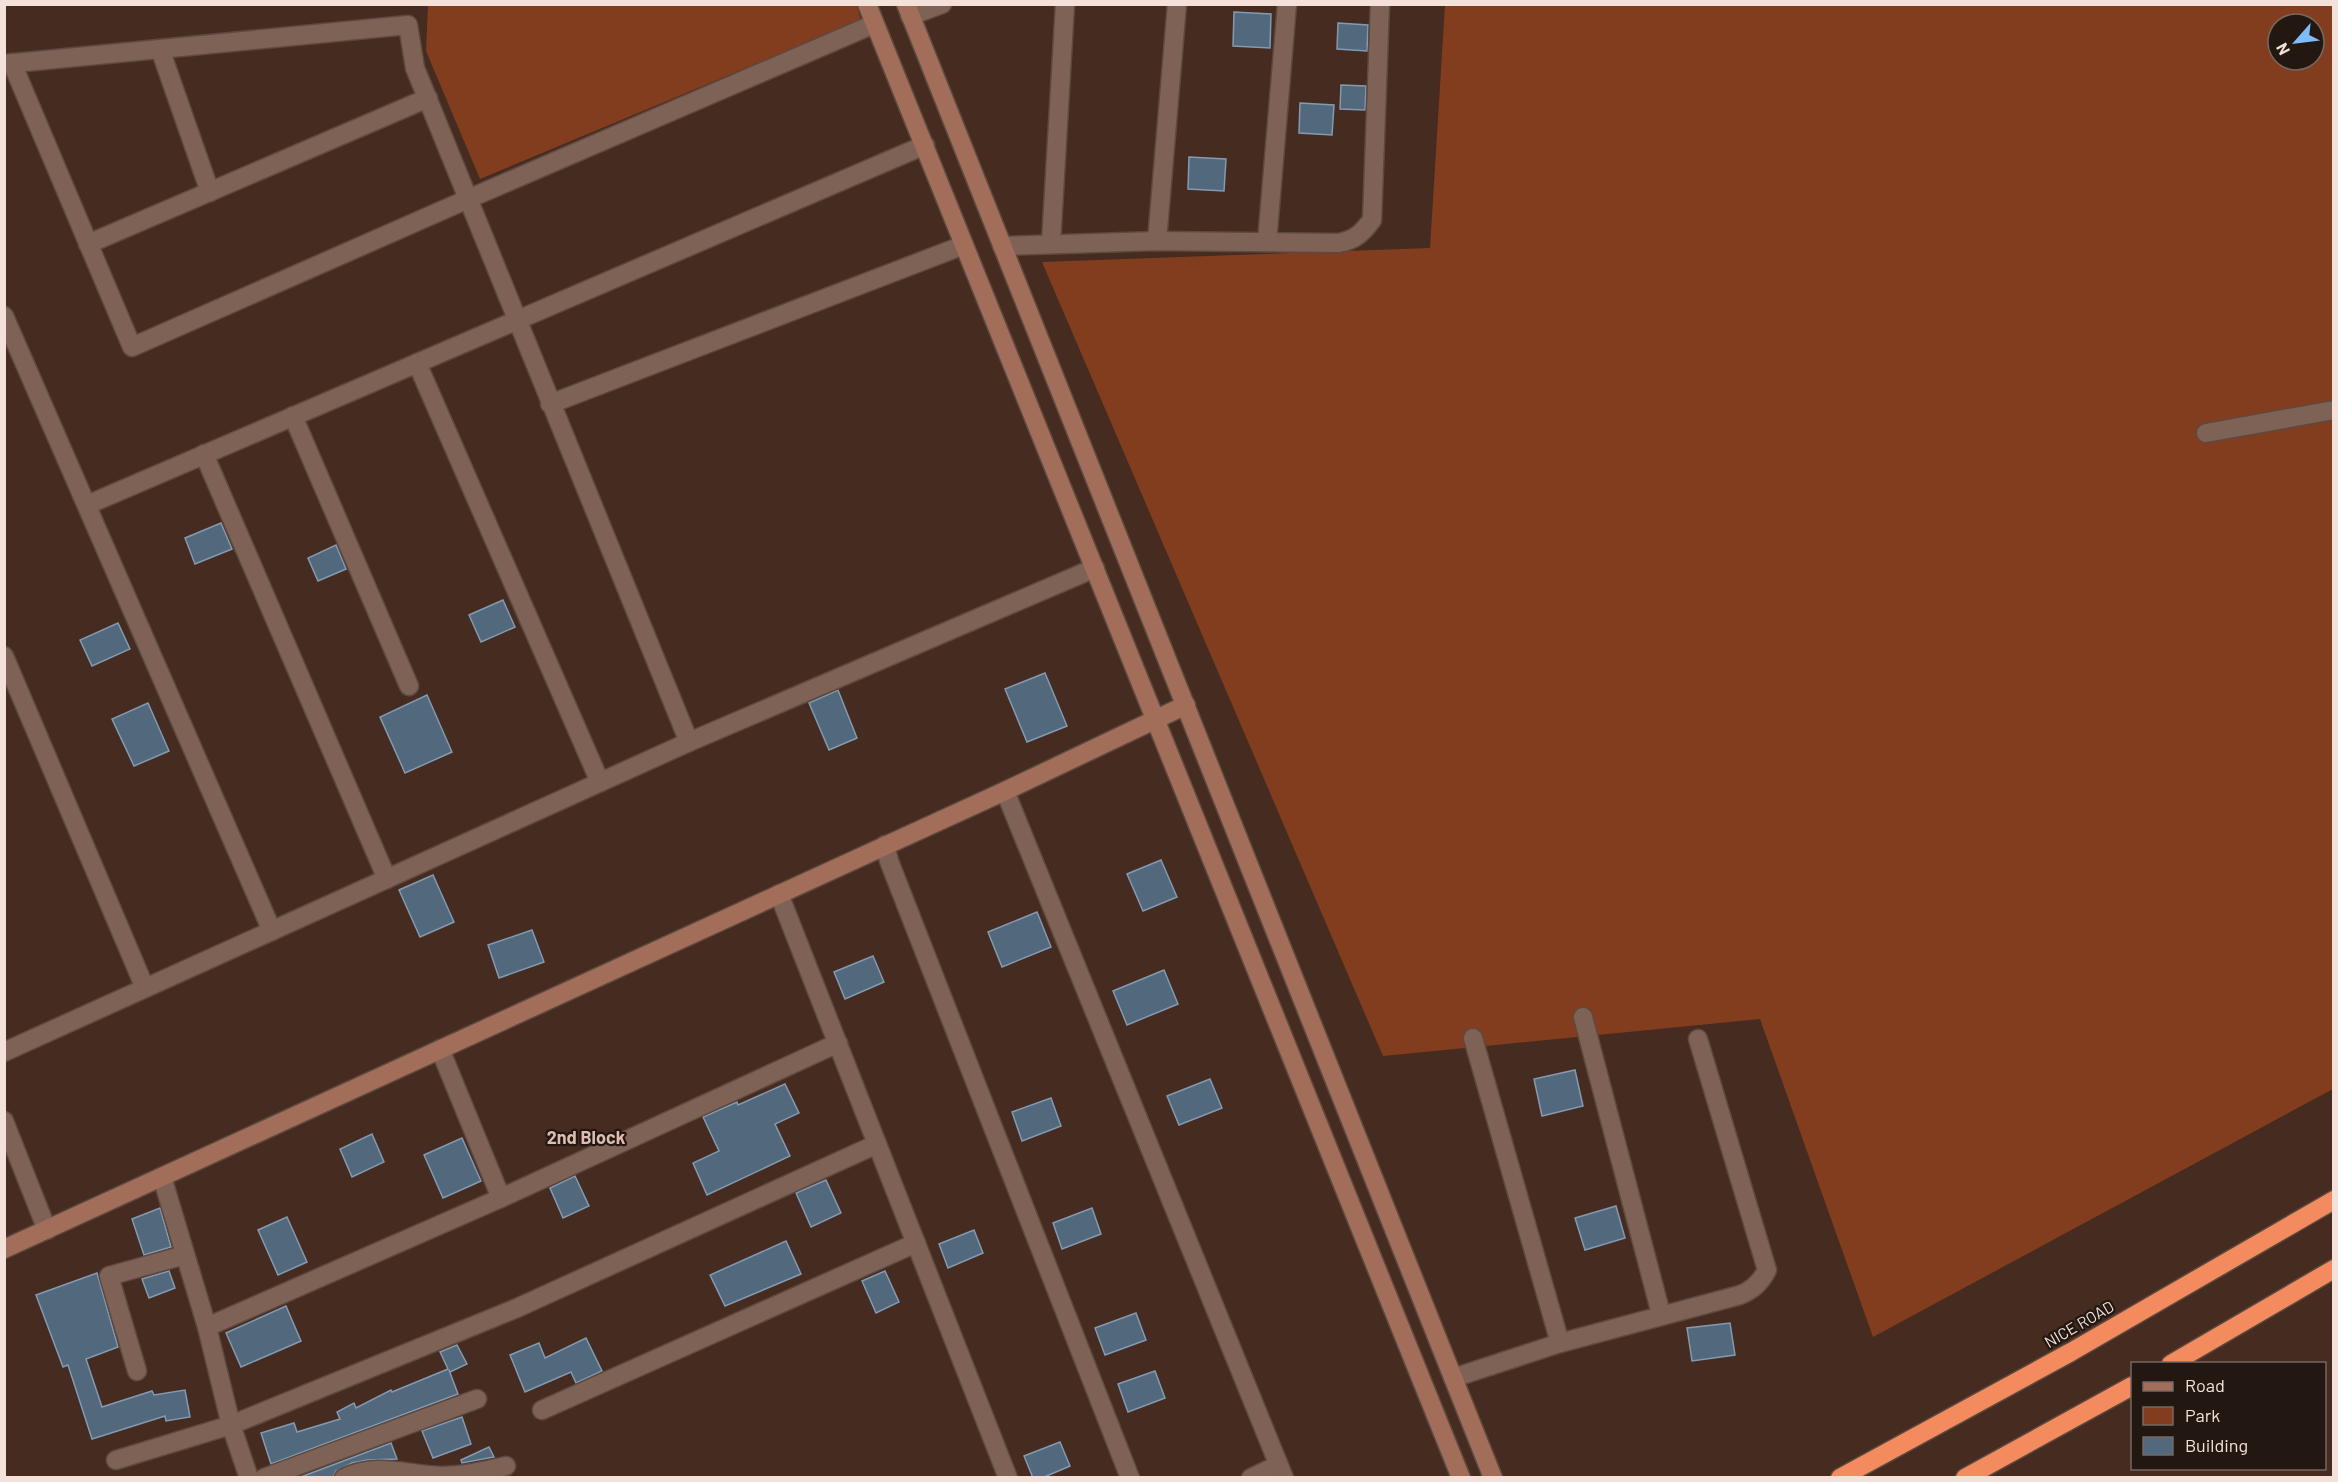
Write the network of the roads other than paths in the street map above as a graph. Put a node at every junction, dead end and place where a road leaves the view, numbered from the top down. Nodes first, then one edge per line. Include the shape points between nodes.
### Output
1 (867, 4) edge
2 (942, 4) edge
3 (1065, 4) edge
4 (1177, 4) edge
5 (1287, 4) edge
6 (1380, 4) edge
7 (908, 10) edge
8 (874, 24) junction
9 (160, 49) junction
10 (8, 64) edge
11 (428, 98) junction
12 (925, 145) junction
13 (210, 192) junction
14 (468, 199) junction
15 (1157, 242) junction
16 (1267, 242) junction
17 (1051, 243) junction
18 (88, 244) junction
19 (964, 245) junction
20 (1002, 246) junction
21 (4, 316) edge
22 (517, 320) junction
23 (417, 363) junction
24 (550, 404) junction
25 (2334, 410) edge
26 (293, 416) junction
27 (2206, 433) dead end
28 (204, 454) junction
29 (87, 505) junction
30 (1095, 568) junction
31 (4, 656) edge
32 (409, 686) dead end
33 (1186, 705) junction
34 (1156, 719) junction
35 (689, 742) junction
36 (600, 782) junction
37 (1005, 791) junction
38 (885, 845) junction
39 (387, 879) junction
40 (779, 894) junction
41 (272, 931) junction
42 (145, 988) junction
43 (1583, 1017) dead end
44 (1473, 1038) dead end
45 (1698, 1039) dead end
46 (838, 1043) junction
47 (440, 1049) junction
48 (4, 1052) edge
49 (4, 1121) edge
50 (877, 1144) junction
51 (162, 1177) junction
52 (501, 1198) junction
53 (2334, 1200) edge
54 (47, 1230) junction
55 (916, 1243) junction
56 (4, 1249) edge
57 (185, 1255) junction
58 (2334, 1269) edge
59 (1661, 1314) junction
60 (207, 1327) junction
61 (1560, 1342) junction
62 (2174, 1362) edge
63 (136, 1371) dead end
64 (1454, 1378) junction
65 (2131, 1387) edge
66 (477, 1399) dead end
67 (542, 1410) dead end
68 (231, 1425) junction
69 (116, 1460) dead end
70 (506, 1466) dead end
71 (1281, 1471) edge
72 (249, 1478) edge
73 (264, 1478) edge
74 (344, 1478) edge
75 (1008, 1478) edge
76 (1130, 1478) edge
77 (1251, 1478) edge
78 (1461, 1478) edge
79 (1493, 1478) edge
80 (1840, 1478) edge
81 (1965, 1478) edge

1 - 8 street
2 - 7 street
3 - 17 street
4 - 15 street
5 - 16 street
6 - 16 street via 1372,220 1359,236 1339,243
7 - 20 street
8 - 12 street
8 - 14 street
9 - 10 street
9 - 11 street via 408,24 415,68
9 - 13 street
10 - 18 street
11 - 13 street
11 - 14 street
12 - 19 street
12 - 22 street
13 - 18 street
14 - 18 street via 132,347
14 - 22 street
15 - 16 street
15 - 17 street
17 - 20 street
19 - 24 street
19 - 30 street
20 - 33 street
21 - 29 street
22 - 23 street
22 - 24 street
23 - 26 street
23 - 36 street
24 - 35 street
25 - 27 street
26 - 28 street
26 - 32 street
28 - 29 street
28 - 39 street
29 - 41 street
30 - 34 street
30 - 35 street
31 - 42 street
33 - 34 street
33 - 64 street
34 - 37 street
34 - 78 street
35 - 36 street
36 - 39 street
37 - 38 street
37 - 71 street
38 - 40 street
38 - 76 street
39 - 41 street
40 - 46 street
40 - 47 street
41 - 42 street
42 - 48 street
43 - 59 street
44 - 61 street
45 - 59 street via 1767,1270 1747,1292
46 - 50 street
46 - 52 street
47 - 51 street
47 - 52 street
49 - 54 street
50 - 55 street
50 - 68 street via 517,1308
51 - 54 street
51 - 57 street
52 - 60 street
53 - 80 highway, NICE ROAD via 2071,1352
54 - 56 street
55 - 67 street
55 - 75 street
57 - 60 street
57 - 63 street via 109,1276
58 - 62 highway
59 - 61 street
60 - 68 street
61 - 64 street
64 - 79 street
65 - 81 highway
66 - 73 street
68 - 69 street
68 - 72 street
70 - 74 street via 440,1476 375,1469
71 - 77 street

